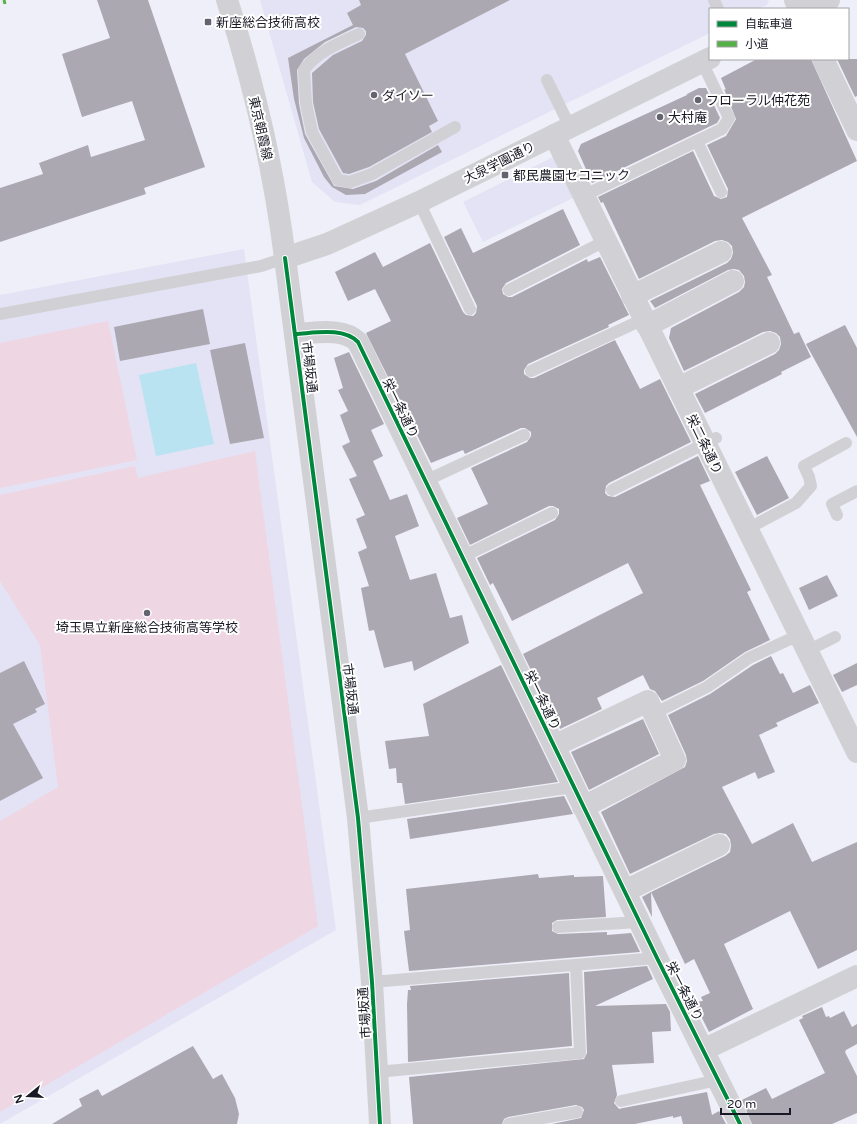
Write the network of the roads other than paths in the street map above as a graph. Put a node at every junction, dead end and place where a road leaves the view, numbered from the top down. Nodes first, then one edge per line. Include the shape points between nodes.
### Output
1 (228, 0) edge
2 (829, 0) edge
3 (813, 8) edge
4 (359, 34) dead end
5 (706, 60) edge
6 (823, 60) edge
7 (547, 80) dead end
8 (455, 127) dead end
9 (857, 130) edge
10 (562, 131) junction
11 (697, 141) junction
12 (721, 192) dead end
13 (583, 196) junction
14 (419, 202) junction
15 (605, 241) junction
16 (721, 252) dead end
17 (285, 258) junction
18 (733, 281) dead end
19 (509, 290) dead end
20 (632, 296) junction
21 (470, 309) dead end
22 (0, 314) edge
23 (645, 322) junction
24 (295, 334) junction
25 (769, 343) dead end
26 (531, 371) dead end
27 (678, 388) junction
28 (524, 435) dead end
29 (710, 440) junction
30 (846, 443) dead end
31 (425, 482) junction
32 (612, 490) dead end
33 (857, 491) edge
34 (552, 513) dead end
35 (837, 514) dead end
36 (747, 529) junction
37 (462, 557) junction
38 (835, 637) dead end
39 (803, 643) junction
40 (653, 714) junction
41 (554, 746) junction
42 (857, 752) edge
43 (574, 787) junction
44 (583, 807) junction
45 (358, 818) junction
46 (719, 845) dead end
47 (625, 891) junction
48 (639, 922) junction
49 (558, 927) dead end
50 (657, 958) junction
51 (576, 966) junction
52 (857, 976) edge
53 (372, 982) junction
54 (704, 1050) junction
55 (377, 1072) junction
56 (718, 1080) junction
57 (621, 1102) dead end
58 (577, 1112) dead end
59 (380, 1124) edge
60 (510, 1124) edge
61 (740, 1124) edge

1 - 17 street, 東京朝霞線 via 247,66 269,160
2 - 3 street
4 - 8 lane via 329,49 309,63 304,70 306,103 312,132 338,180 350,182 372,174
5 - 10 street, 大泉学園通り
5 - 11 lane via 729,118 722,129
6 - 9 street
7 - 10 lane
10 - 13 street, 栄二条通り
10 - 14 street, 大泉学園通り
11 - 12 lane
11 - 13 lane
13 - 15 street, 栄二条通り
14 - 17 street, 大泉学園通り via 327,244
14 - 21 lane
15 - 19 lane
15 - 20 street, 栄二条通り
16 - 20 street
17 - 22 lane via 261,266
17 - 24 street, 市場坂通
18 - 23 street
20 - 23 street, 栄二条通り
23 - 26 lane
23 - 27 street, 栄二条通り
24 - 31 street, 栄一条通り via 344,334 352,336 358,342
24 - 45 street, 市場坂通
25 - 27 street
27 - 29 street, 栄二条通り
28 - 31 lane
29 - 32 lane
29 - 36 street, 栄二条通り
30 - 36 lane via 804,466 811,486 796,503
31 - 37 street, 栄一条通り
33 - 35 lane via 832,504
34 - 37 lane
36 - 39 street, 栄二条通り
37 - 41 street, 栄一条通り
38 - 39 lane
39 - 40 lane via 749,658 707,687
39 - 42 street, 栄二条通り
40 - 41 street via 648,701
40 - 44 street via 675,760
41 - 43 street, 栄一条通り
43 - 44 street, 栄一条通り
43 - 45 lane
44 - 47 street, 栄一条通り
45 - 53 street, 市場坂通
46 - 47 street
47 - 48 street, 栄一条通り
48 - 49 lane
48 - 50 street, 栄一条通り
50 - 51 lane
50 - 54 street, 栄一条通り
51 - 53 lane
51 - 55 lane via 580,1054
52 - 54 street
53 - 55 street, 市場坂通
54 - 56 street, 栄一条通り
55 - 59 street, 市場坂通
56 - 57 lane
56 - 61 street, 栄一条通り
58 - 60 lane

